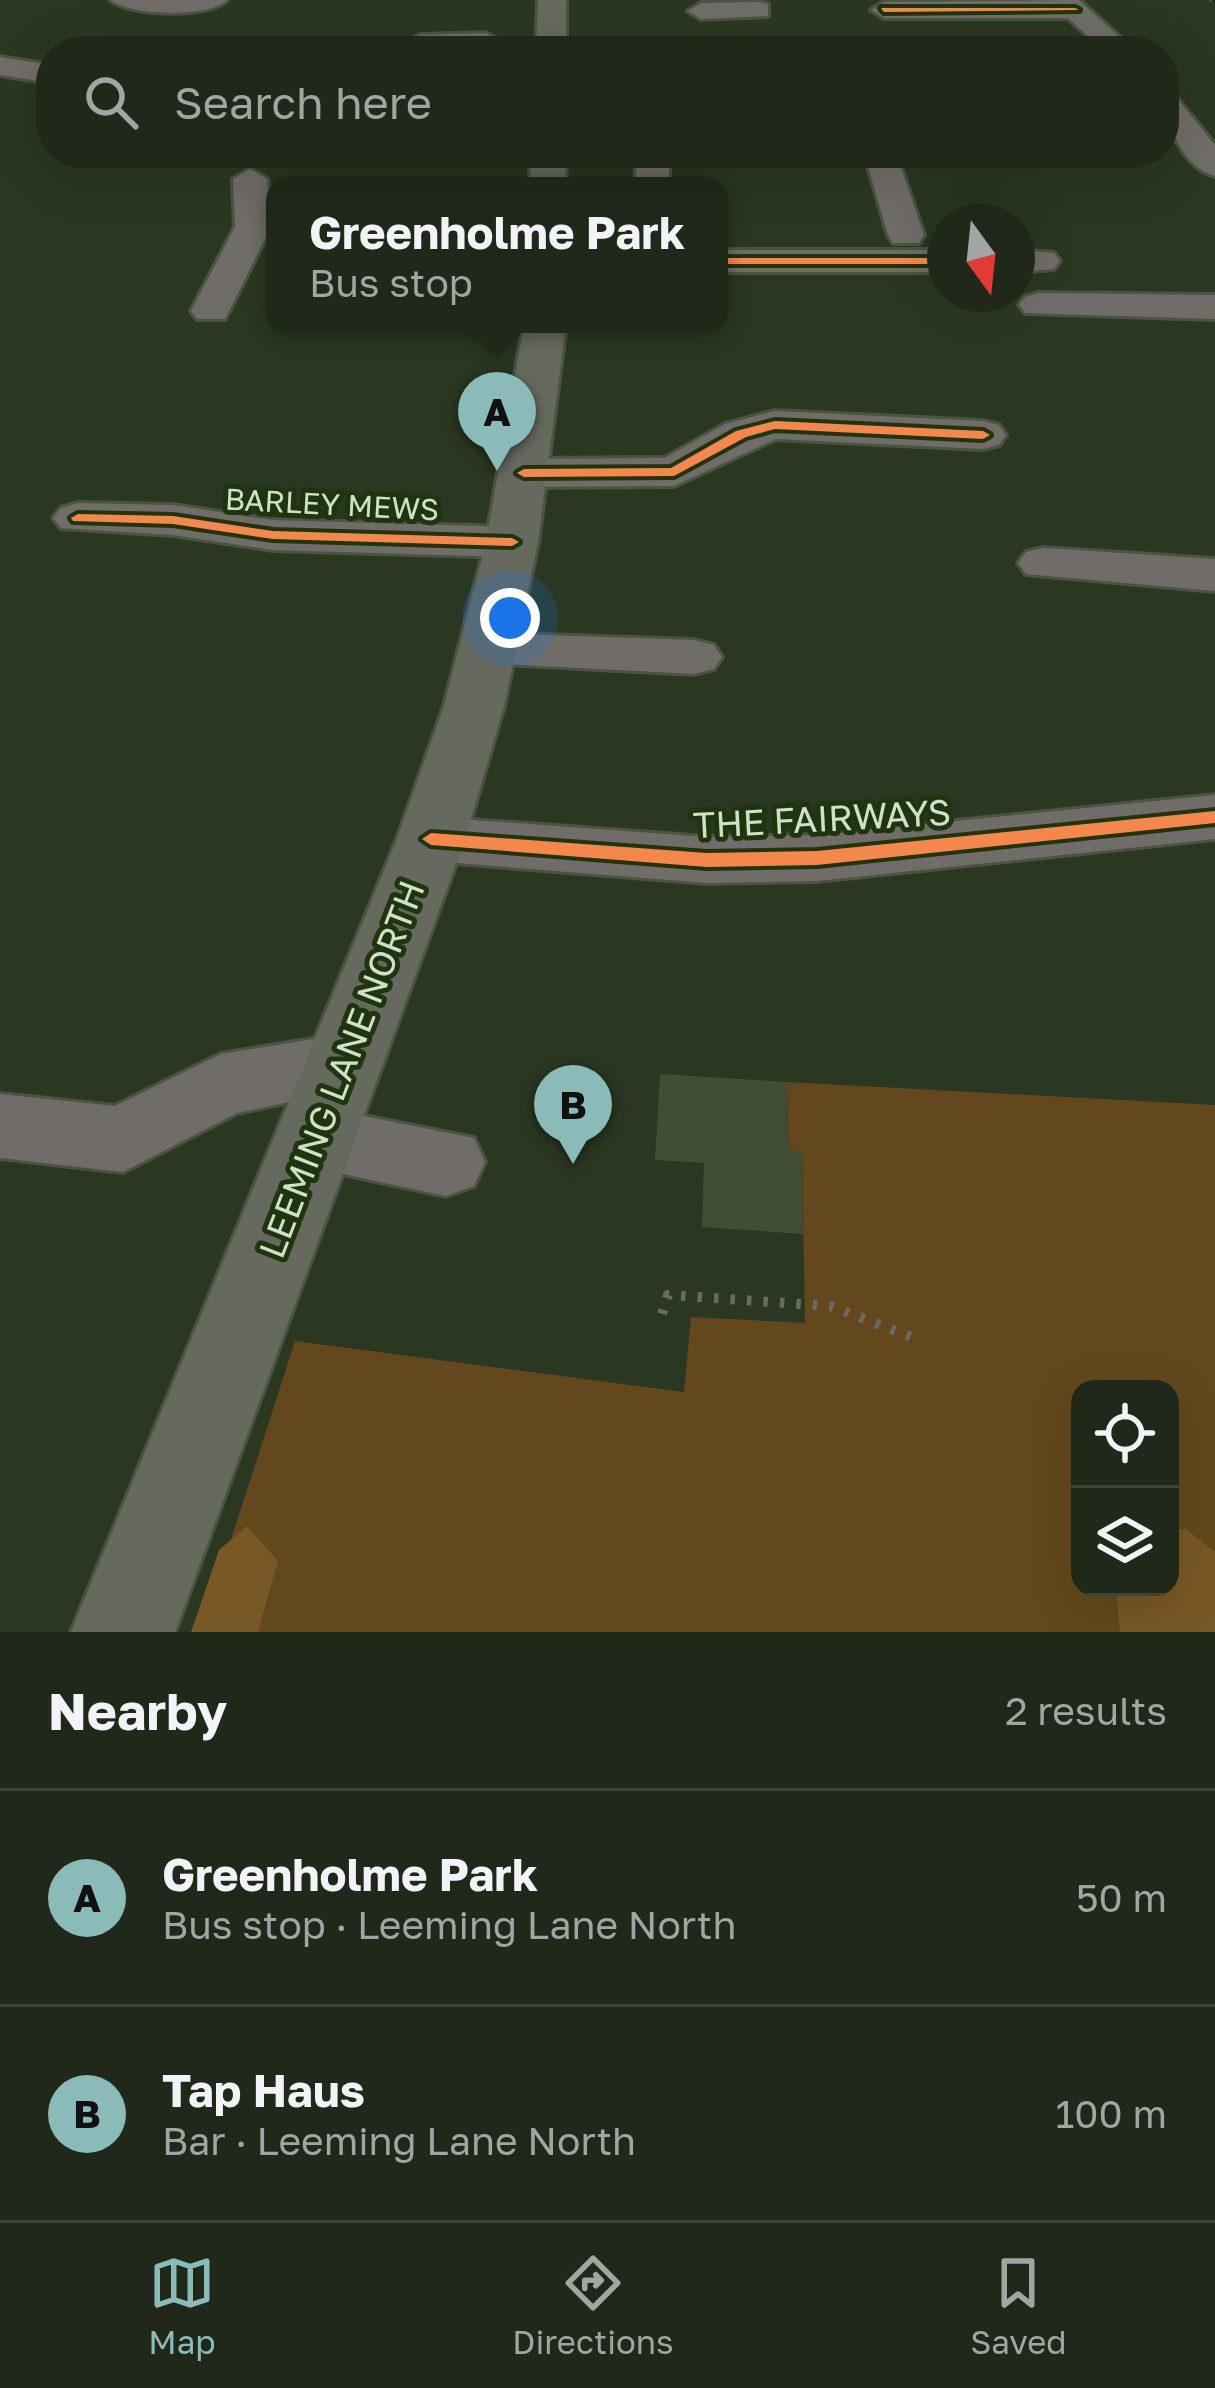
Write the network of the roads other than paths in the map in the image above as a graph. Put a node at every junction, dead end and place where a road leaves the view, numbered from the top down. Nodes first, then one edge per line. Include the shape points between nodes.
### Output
1 (124, 0) edge
2 (214, 0) edge
3 (552, 0) edge
4 (1069, 5) edge
5 (719, 7) edge
6 (759, 10) dead end
7 (906, 16) dead end
8 (551, 36) edge
9 (1104, 36) edge
10 (0, 66) edge
11 (36, 72) edge
12 (1179, 121) edge
13 (1179, 155) edge
14 (1209, 159) edge
15 (885, 168) edge
16 (266, 178) edge
17 (250, 179) junction
18 (208, 181) dead end
19 (927, 223) edge
20 (264, 227) edge
21 (728, 261) edge
22 (927, 261) edge
23 (266, 287) edge
24 (1215, 308) edge
25 (1059, 312) dead end
26 (544, 333) edge
27 (983, 435) dead end
28 (518, 508) junction
29 (78, 518) dead end
30 (1035, 562) dead end
31 (1215, 575) edge
32 (487, 650) junction
33 (694, 657) dead end
34 (1215, 818) edge
35 (431, 839) junction
36 (344, 1064) junction
37 (0, 1126) edge
38 (314, 1139) junction
39 (446, 1162) dead end
40 (131, 1611) edge

1 - 2 street
3 - 8 highway
4 - 7 street
4 - 9 street
5 - 6 street
10 - 11 street
12 - 14 street
13 - 14 street
15 - 19 street via 904,228
16 - 17 street
17 - 18 street
17 - 20 street
20 - 23 street via 218,297
21 - 22 street
24 - 25 street
26 - 28 highway, LEEMING LANE NORTH
27 - 28 street, BARLEY MEWS via 934,422 775,425 741,434 674,472
28 - 29 street, BARLEY MEWS via 273,535 173,520
28 - 32 highway, LEEMING LANE NORTH
30 - 31 street
32 - 33 street
32 - 35 highway, LEEMING LANE NORTH
34 - 35 street, THE FAIRWAYS via 817,858 706,860
35 - 36 highway, LEEMING LANE NORTH
36 - 37 street via 221,1085 123,1139
36 - 38 highway, LEEMING LANE NORTH
38 - 39 street
38 - 40 highway, LEEMING LANE NORTH

